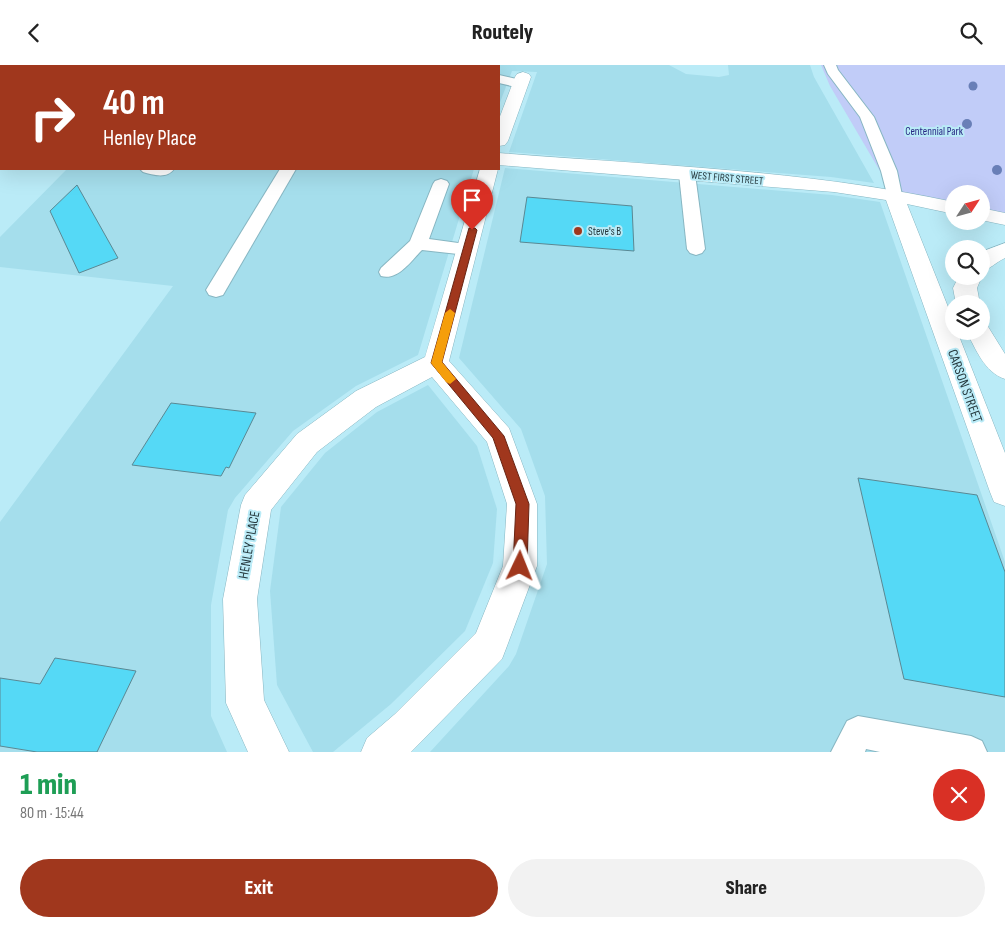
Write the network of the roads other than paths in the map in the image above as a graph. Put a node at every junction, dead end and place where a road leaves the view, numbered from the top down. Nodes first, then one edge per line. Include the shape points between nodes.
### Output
1 (830, 65) edge
2 (500, 79) edge
3 (521, 81) joint
4 (500, 138) edge
5 (500, 159) edge
6 (287, 170) edge
7 (490, 170) edge
8 (687, 174) junction
9 (441, 184) dead end
10 (894, 195) junction
11 (945, 205) edge
12 (990, 215) edge
13 (1005, 219) edge
14 (418, 244) junction
15 (467, 249) junction
16 (696, 249) dead end
17 (1005, 251) edge
18 (990, 256) edge
19 (388, 272) dead end
20 (216, 290) dead end
21 (983, 340) edge
22 (436, 363) junction
23 (1005, 369) edge
24 (1005, 493) edge
25 (269, 752) edge
26 (381, 752) edge
27 (847, 752) edge
28 (972, 752) edge

1 - 10 lane via 867,117 889,171
2 - 3 lane
3 - 4 street
5 - 8 street, WEST FIRST STREET
6 - 20 lane
7 - 15 street
8 - 10 street, WEST FIRST STREET via 834,186
8 - 16 lane
9 - 14 lane
10 - 11 street, WEST FIRST STREET
10 - 24 street, CARSON STREET
12 - 13 street
14 - 15 lane
14 - 19 lane
15 - 22 street
17 - 18 street
21 - 23 street
22 - 25 street, HENLEY PLACE via 366,399 307,443 256,505 240,599 245,703
22 - 26 street via 498,436 522,504 520,566 489,646
27 - 28 lane via 858,732

